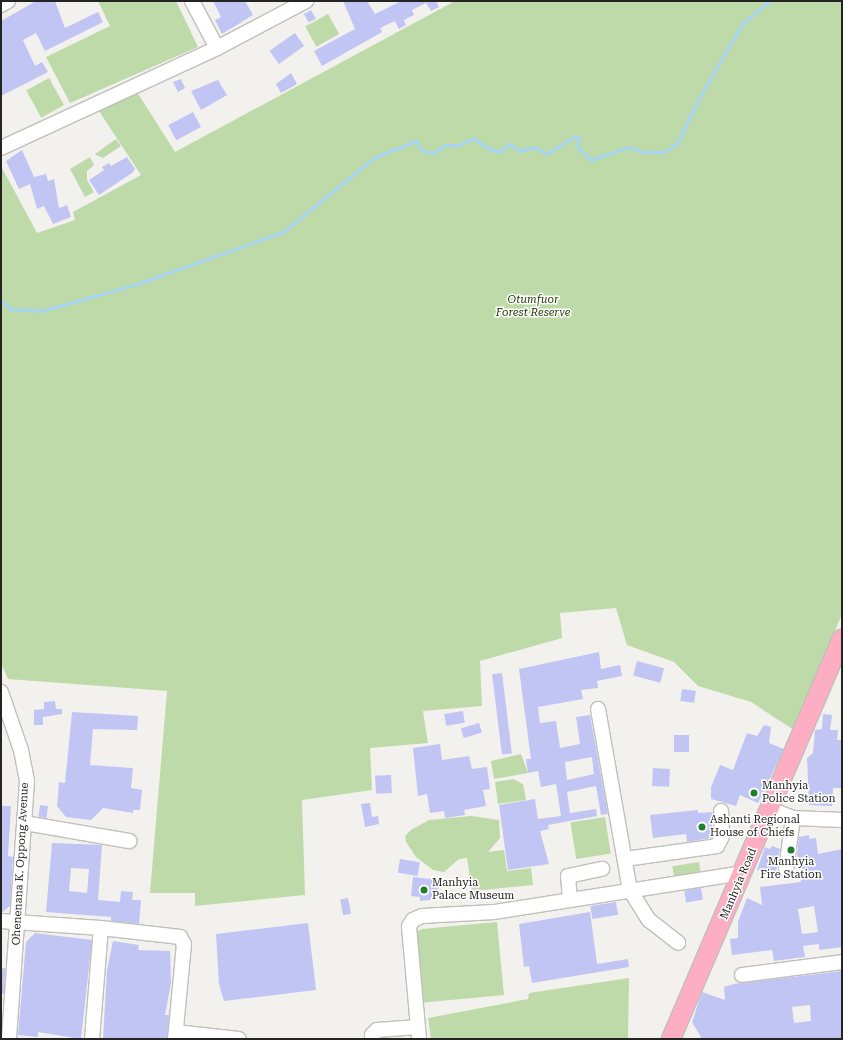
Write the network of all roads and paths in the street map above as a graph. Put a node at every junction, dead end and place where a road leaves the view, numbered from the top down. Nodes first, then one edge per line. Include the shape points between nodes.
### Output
1 (8, 1) edge
2 (192, 1) edge
3 (306, 1) edge
4 (1, 5) edge
5 (217, 48) junction
6 (1, 148) edge
7 (842, 639) edge
8 (1, 692) edge
9 (598, 709) dead end
10 (770, 809) junction
11 (721, 811) dead end
12 (793, 818) junction
13 (842, 820) edge
14 (25, 823) junction
15 (129, 841) dead end
16 (625, 859) junction
17 (602, 868) dead end
18 (786, 869) dead end
19 (743, 873) junction
20 (630, 890) junction
21 (570, 900) junction
22 (1, 921) edge
23 (18, 923) junction
24 (101, 928) junction
25 (678, 942) dead end
26 (842, 962) edge
27 (742, 975) dead end
28 (419, 1033) edge
29 (396, 1034) edge
30 (175, 1036) edge
31 (9, 1039) edge
32 (92, 1039) edge
33 (239, 1039) edge
34 (372, 1039) edge
35 (671, 1039) edge

1 - 4 street
2 - 5 street
3 - 5 street
5 - 6 street
7 - 10 main road, Manhyia Road
8 - 14 street, Ohenenana K. Oppong Avenue via 21,750 27,781
9 - 16 street
10 - 12 street
10 - 19 main road, Manhyia Road
11 - 16 street via 722,836 717,846
12 - 13 street
12 - 18 street
14 - 15 street
14 - 23 street, Ohenenana K. Oppong Avenue
16 - 20 street
17 - 21 street via 568,876
19 - 20 street
19 - 35 main road, Manhyia Road
20 - 21 street
20 - 25 street via 648,920
21 - 28 street via 494,912 422,916 413,920 409,926
22 - 23 street
23 - 24 street
23 - 31 street, Ohenenana K. Oppong Avenue
24 - 30 street via 183,940
24 - 32 street
26 - 27 street
28 - 29 street
29 - 34 street via 377,1030
30 - 33 street

